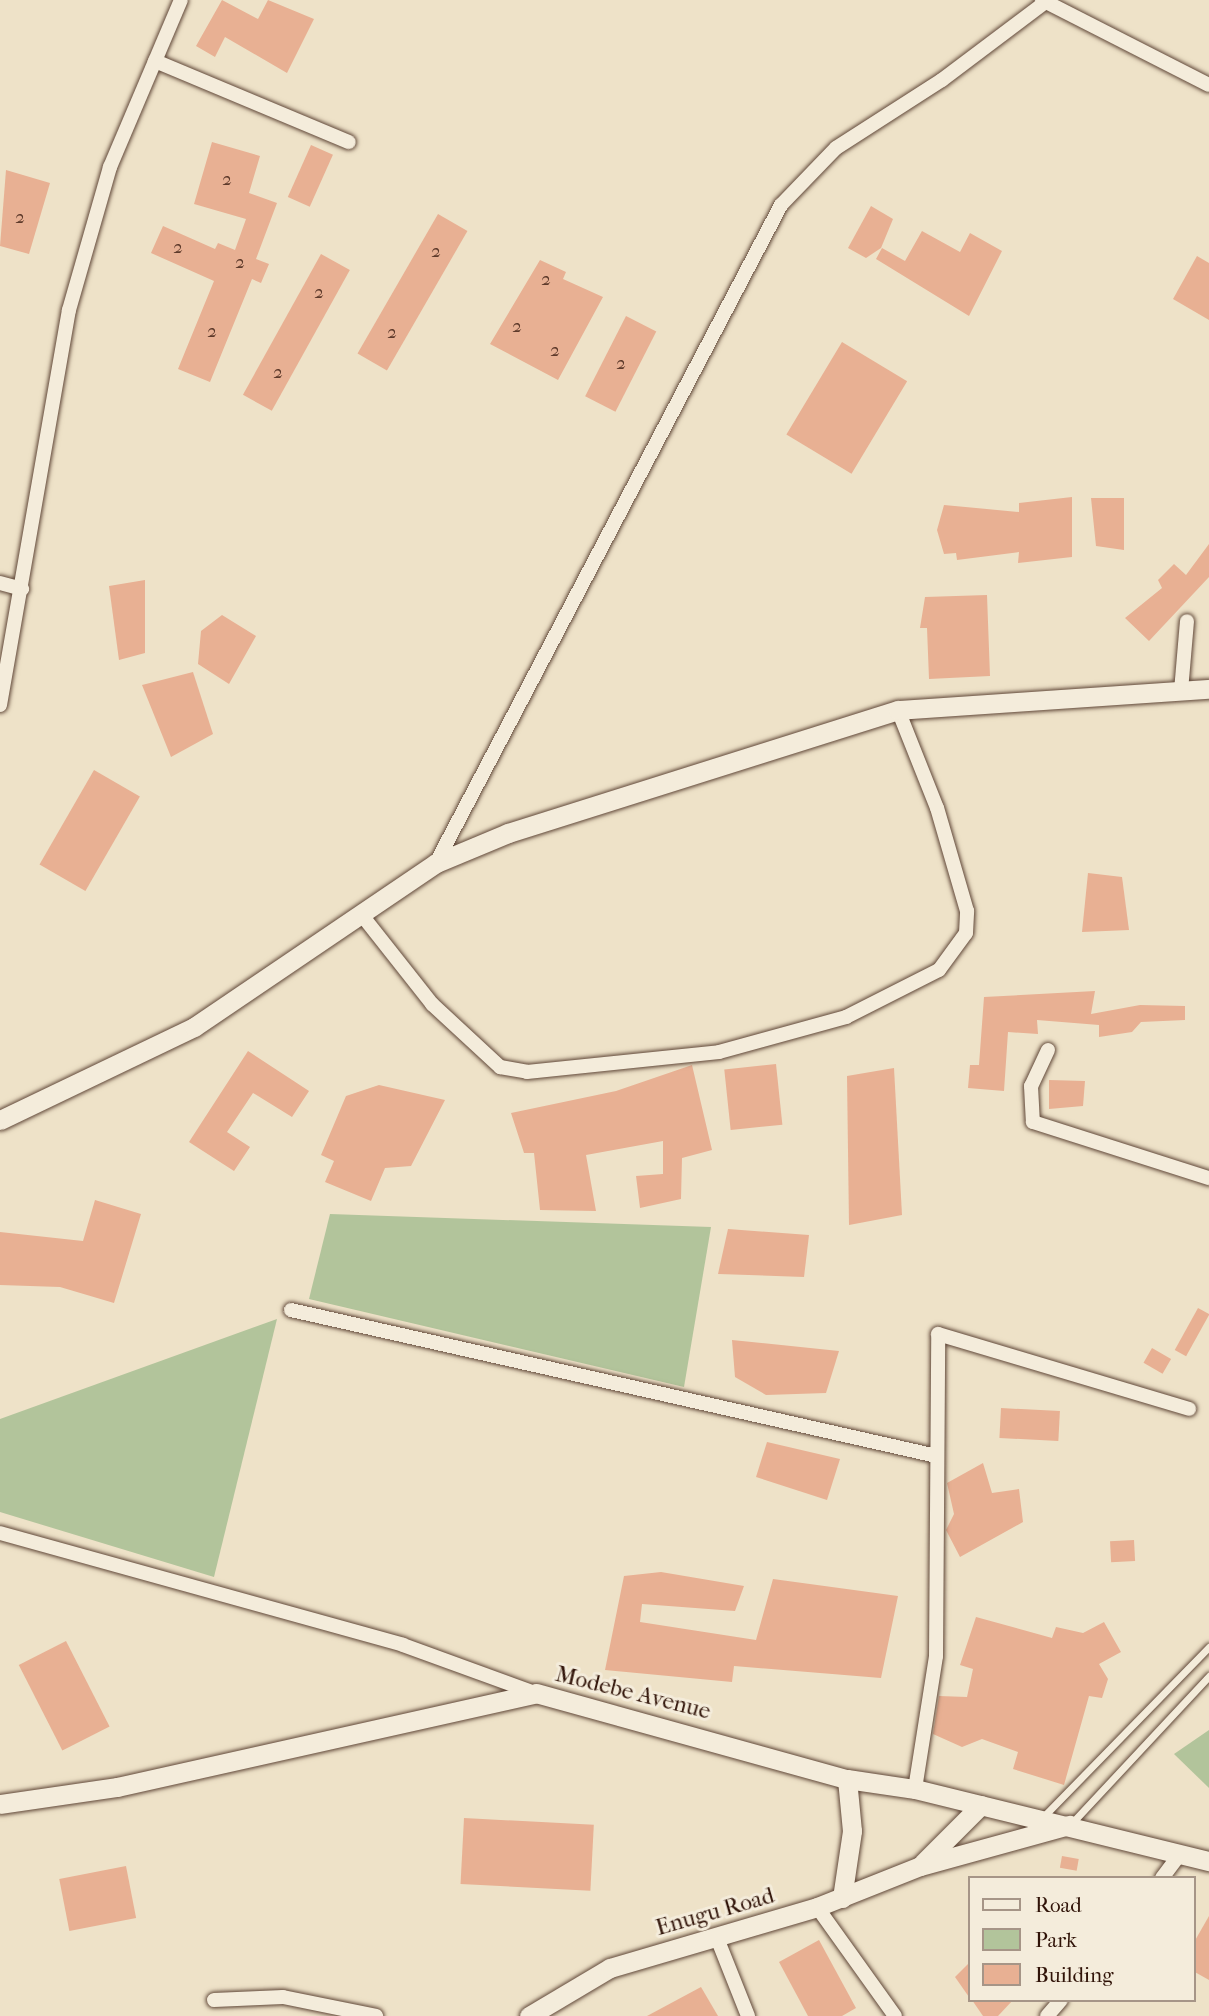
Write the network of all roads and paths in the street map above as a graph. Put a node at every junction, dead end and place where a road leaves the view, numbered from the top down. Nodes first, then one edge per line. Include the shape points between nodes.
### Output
1 (181, 0) edge
2 (1046, 1) edge
3 (155, 61) junction
4 (1209, 85) edge
5 (349, 142) dead end
6 (0, 583) edge
7 (22, 589) junction
8 (1187, 621) dead end
9 (1209, 689) edge
10 (1181, 691) junction
11 (0, 705) edge
12 (898, 710) junction
13 (436, 863) junction
14 (361, 915) junction
15 (1048, 1050) dead end
16 (0, 1120) edge
17 (1209, 1178) edge
18 (291, 1310) dead end
19 (1189, 1409) dead end
20 (937, 1456) junction
21 (0, 1533) edge
22 (1209, 1647) edge
23 (1209, 1676) edge
24 (536, 1693) junction
25 (847, 1779) junction
26 (915, 1789) junction
27 (0, 1804) edge
28 (981, 1805) junction
29 (1041, 1818) junction
30 (1069, 1825) junction
31 (1180, 1854) junction
32 (1209, 1861) edge
33 (920, 1866) junction
34 (1164, 1876) edge
35 (842, 1898) junction
36 (817, 1907) junction
37 (717, 1938) junction
38 (214, 2000) dead end
39 (1059, 2002) edge
40 (376, 2016) edge
41 (529, 2016) edge
42 (748, 2016) edge
43 (895, 2016) edge
44 (1047, 2016) edge

1 - 3 street
2 - 4 street
2 - 13 street via 836,148 781,205
3 - 5 street
3 - 7 street via 110,167 69,310
6 - 7 street
7 - 11 street
8 - 10 street
9 - 10 street
10 - 12 street
12 - 13 street via 508,833
12 - 14 street via 937,808 967,911 966,933 939,970 846,1017 719,1052 527,1072 500,1067 432,1004
13 - 14 street
14 - 16 street via 194,1027
15 - 17 street via 1028,1098 1033,1122
18 - 20 street
19 - 20 street via 938,1334
20 - 26 street via 936,1656
21 - 24 street via 403,1645
22 - 29 lane
23 - 30 lane
24 - 25 street, Modebe Avenue
24 - 27 street, Modebe Avenue via 117,1787
25 - 26 street, Modebe Avenue
25 - 35 street via 852,1831
26 - 28 street, Modebe Avenue
28 - 29 street, Modebe Avenue
28 - 33 street
29 - 30 street, Modebe Avenue
30 - 31 street, Modebe Avenue
30 - 33 street, Enugu Road
31 - 32 street, Modebe Avenue
31 - 34 street
33 - 35 street, Enugu Road
35 - 36 street, Enugu Road
36 - 37 street, Enugu Road
36 - 43 street
37 - 41 street, Enugu Road via 610,1968
37 - 42 street
38 - 40 street via 283,1997
39 - 44 street

